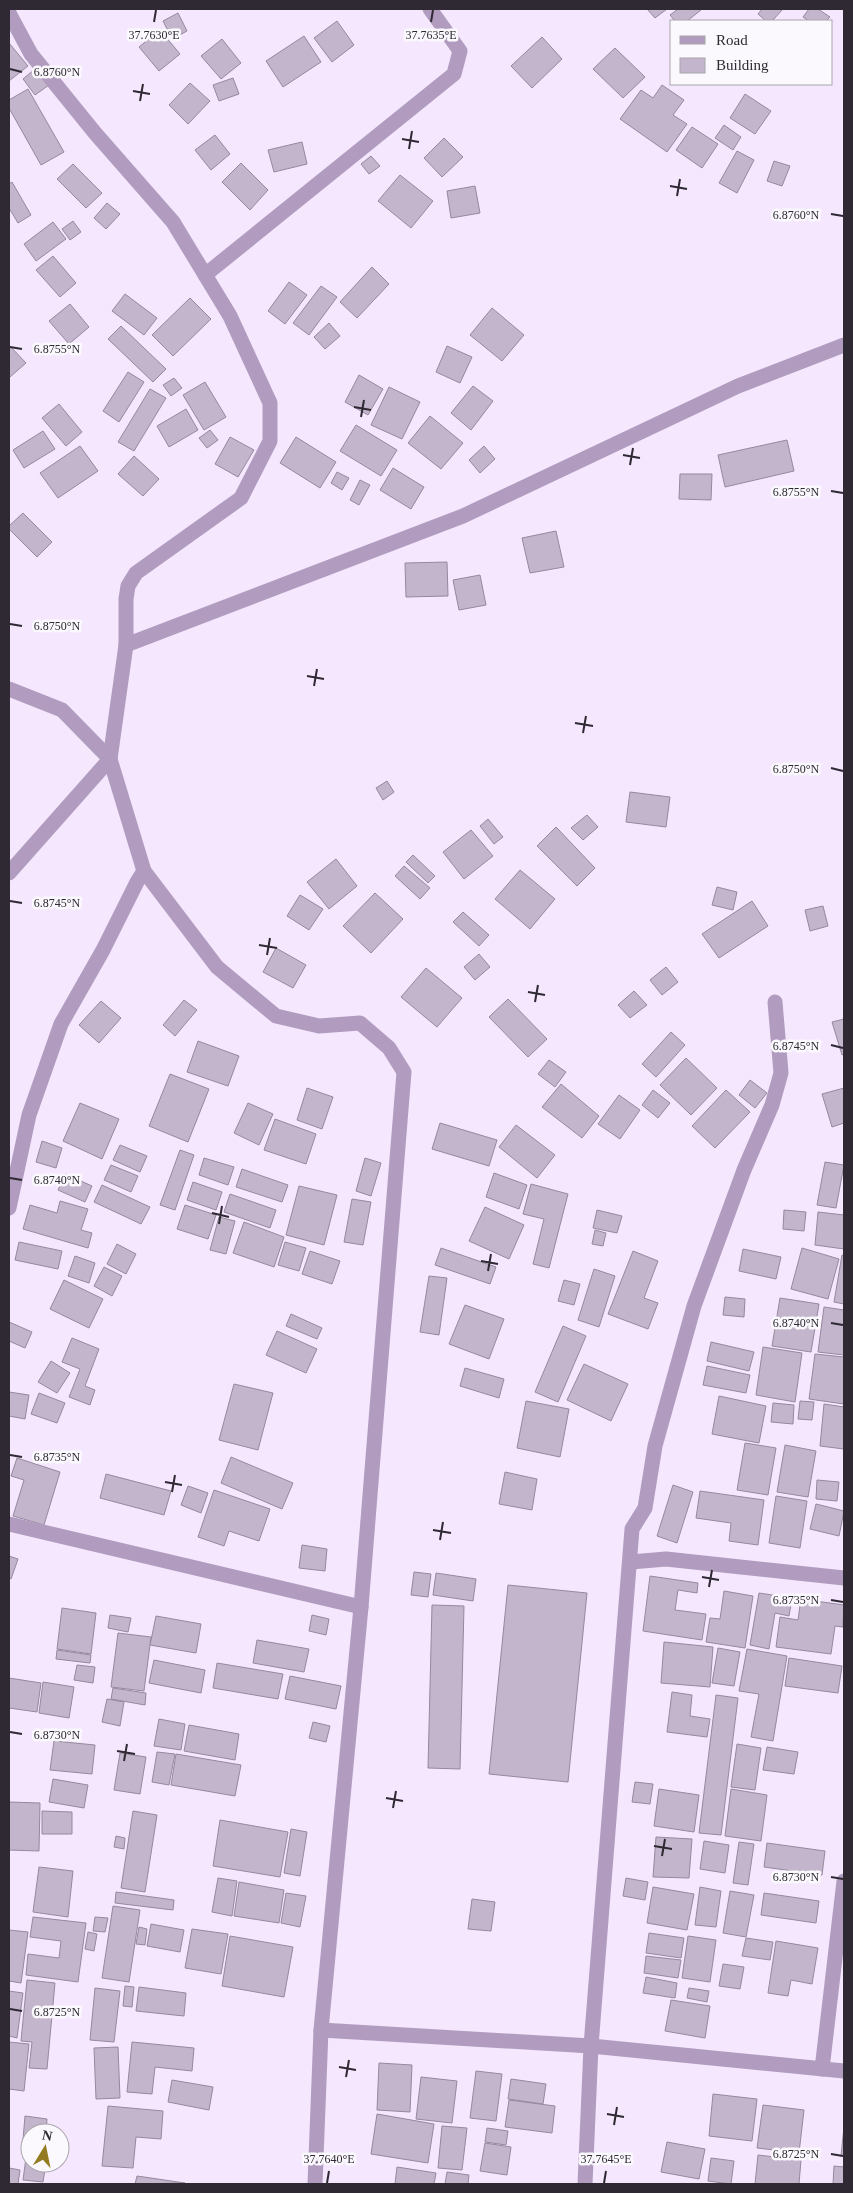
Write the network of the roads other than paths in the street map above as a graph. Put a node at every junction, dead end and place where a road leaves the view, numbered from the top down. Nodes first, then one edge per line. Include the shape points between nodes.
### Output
1 (430, 9) edge
2 (9, 13) edge
3 (205, 275) junction
4 (844, 345) edge
5 (126, 645) junction
6 (9, 689) edge
7 (110, 759) junction
8 (144, 871) junction
9 (9, 873) edge
10 (774, 1002) dead end
11 (9, 1208) edge
12 (9, 1524) edge
13 (631, 1562) junction
14 (844, 1578) edge
15 (362, 1607) junction
16 (844, 1881) edge
17 (321, 2030) junction
18 (591, 2046) junction
19 (822, 2069) junction
20 (844, 2071) edge
21 (315, 2184) edge
22 (585, 2184) edge

1 - 3 street via 460,51 454,74
2 - 3 street via 31,54 172,222
3 - 5 street via 230,316 270,403 270,441 241,498 136,573 128,586 126,599
4 - 5 street via 738,386 463,516
5 - 7 street
6 - 7 street via 62,710
7 - 8 street
7 - 9 street
8 - 11 street via 61,1024 29,1115
8 - 15 street via 217,967 276,1016 319,1026 360,1024 388,1048 404,1072
10 - 13 street via 781,1073 772,1105 744,1170 694,1306 655,1446 645,1508 632,1529
12 - 15 street
13 - 14 street via 666,1559
13 - 18 street
15 - 17 street
16 - 19 street
17 - 18 street
17 - 21 street
18 - 19 street
18 - 22 street
19 - 20 street

